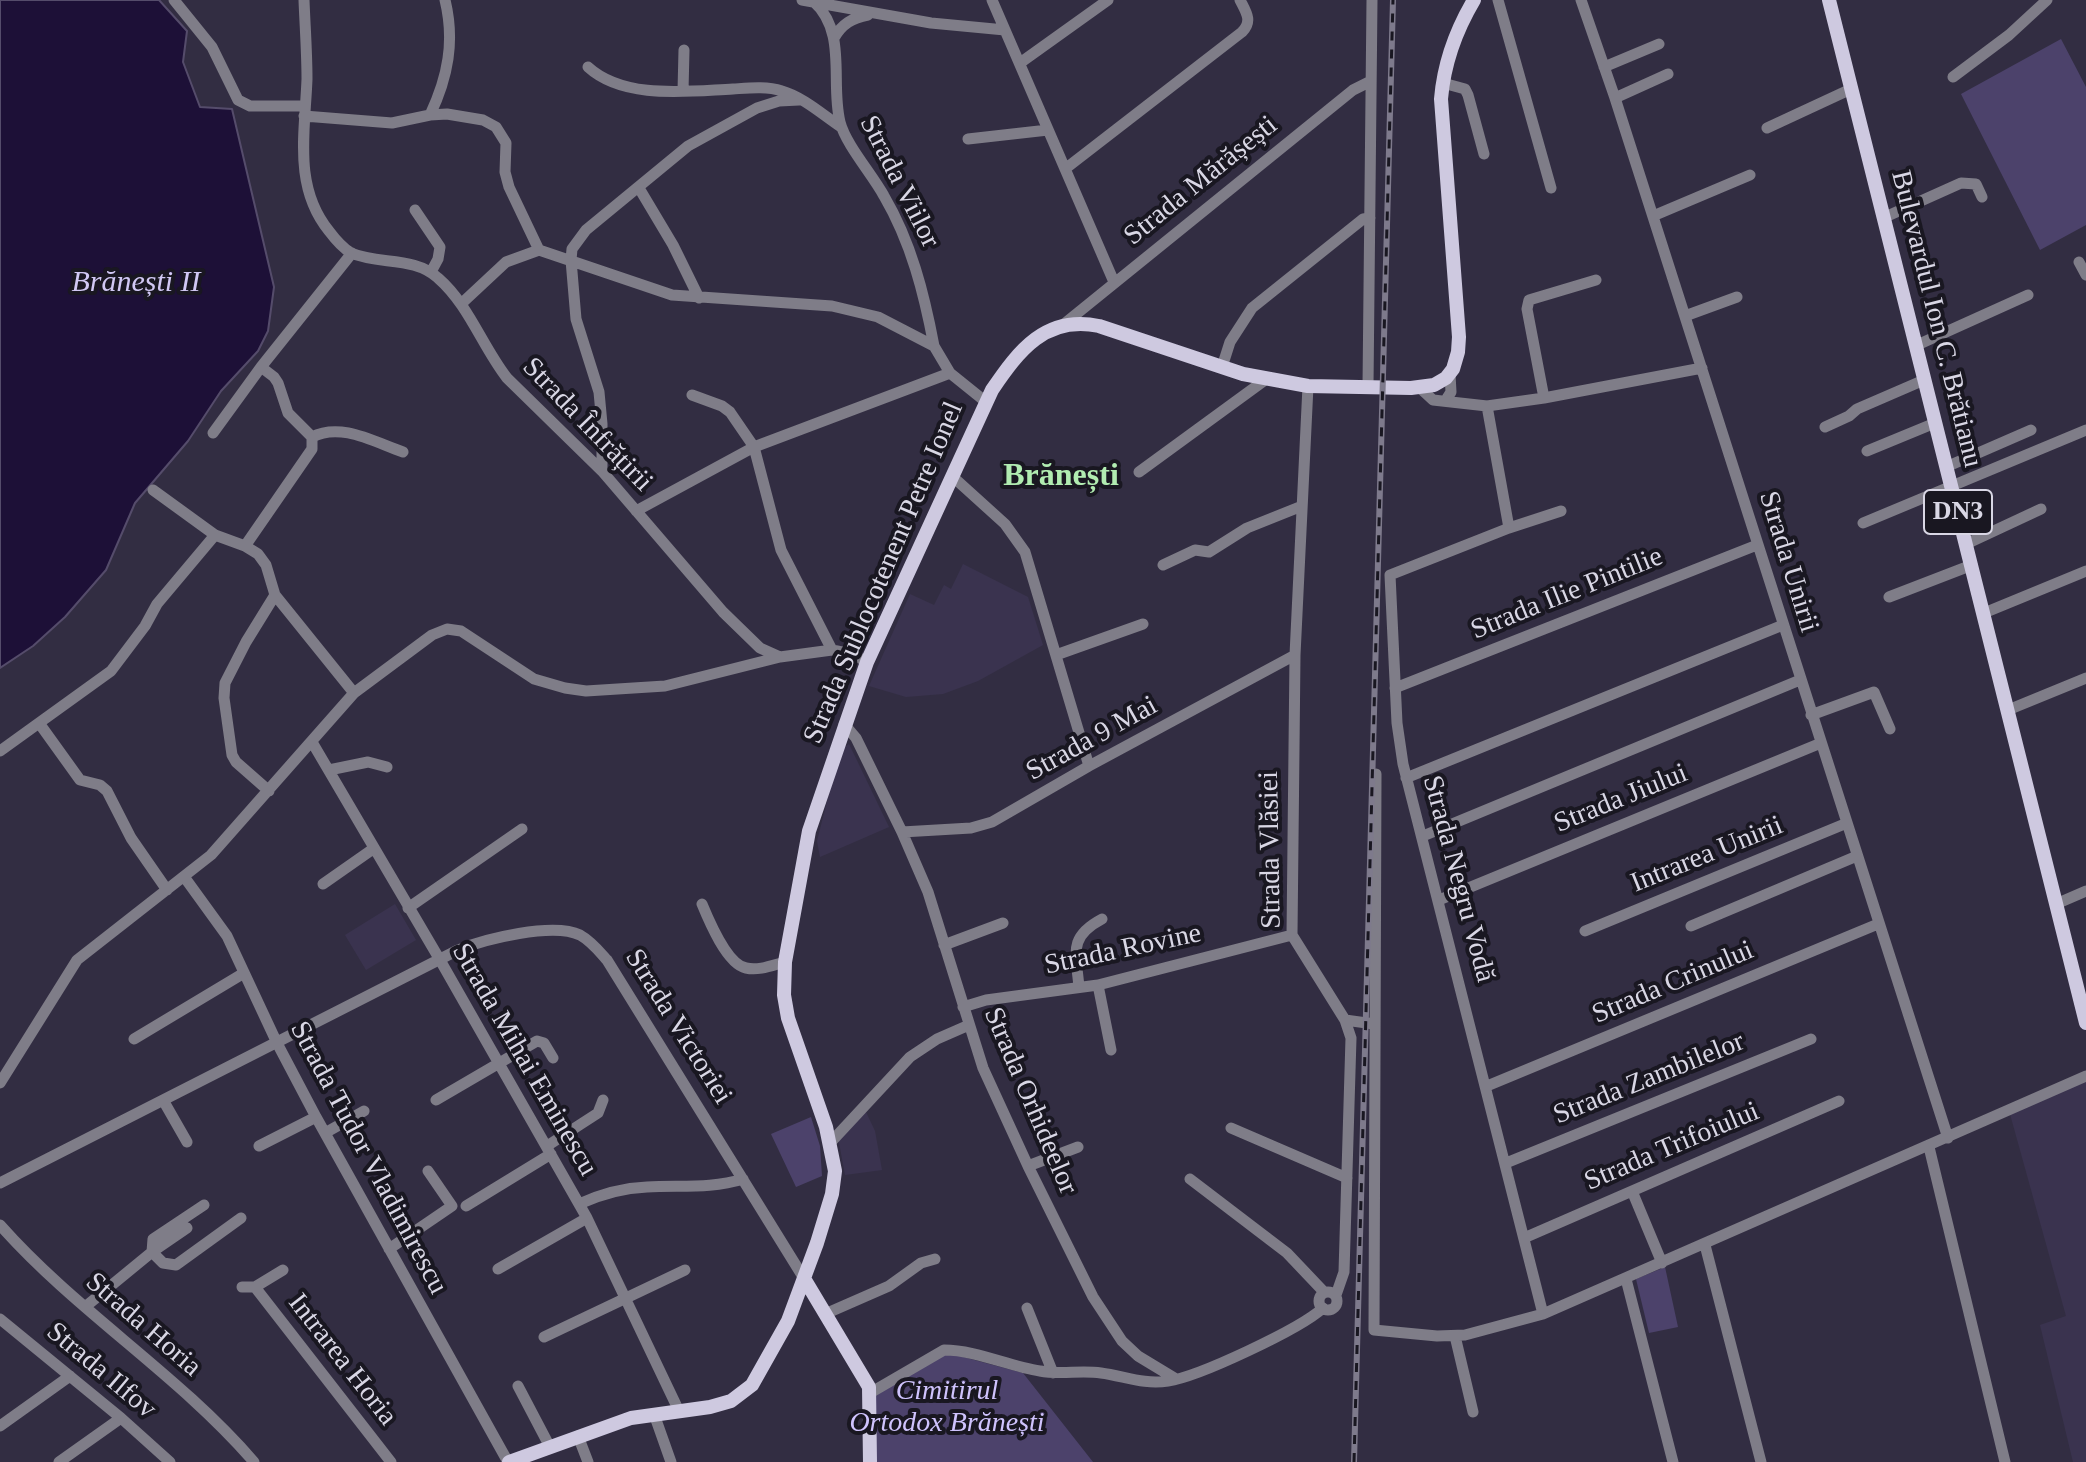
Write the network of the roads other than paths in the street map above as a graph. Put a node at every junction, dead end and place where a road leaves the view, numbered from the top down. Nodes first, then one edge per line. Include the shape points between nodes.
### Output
1 (174, 0) edge
2 (304, 0) edge
3 (445, 0) edge
4 (992, 0) edge
5 (1108, 0) edge
6 (1240, 0) edge
7 (1372, 0) edge
8 (1474, 0) edge
9 (1498, 0) edge
10 (1581, 0) edge
11 (1829, 0) edge
12 (2047, 0) edge
13 (807, 1) edge
14 (877, 14) junction
15 (1005, 30) junction
16 (834, 38) junction
17 (1659, 44) dead end
18 (684, 50) dead end
19 (1020, 63) junction
20 (588, 67) dead end
21 (1604, 67) junction
22 (1668, 74) dead end
23 (1953, 77) dead end
24 (1371, 81) junction
25 (1443, 83) junction
26 (1851, 89) junction
27 (683, 91) junction
28 (1615, 98) junction
29 (799, 100) junction
30 (304, 111) junction
31 (430, 115) junction
32 (841, 127) junction
33 (1767, 128) dead end
34 (1048, 130) junction
35 (968, 139) dead end
36 (1484, 154) dead end
37 (1065, 169) junction
38 (1750, 175) dead end
39 (639, 188) junction
40 (1551, 188) dead end
41 (1982, 197) dead end
42 (415, 210) dead end
43 (1653, 216) junction
44 (1370, 218) junction
45 (1883, 218) junction
46 (539, 250) junction
47 (352, 253) junction
48 (571, 260) junction
49 (431, 272) junction
50 (1596, 280) dead end
51 (1114, 282) junction
52 (2028, 295) dead end
53 (1737, 297) dead end
54 (699, 298) junction
55 (461, 304) junction
56 (1685, 316) junction
57 (1064, 324) junction
58 (934, 346) junction
59 (1915, 346) junction
60 (261, 367) junction
61 (1222, 367) junction
62 (1702, 368) junction
63 (950, 373) junction
64 (1450, 374) junction
65 (1265, 380) junction
66 (1924, 380) junction
67 (1308, 386) junction
68 (1368, 387) junction
69 (1420, 388) junction
70 (692, 395) dead end
71 (1544, 398) junction
72 (1446, 400) junction
73 (986, 402) junction
74 (1487, 406) junction
75 (1935, 423) junction
76 (1825, 427) dead end
77 (2031, 430) dead end
78 (2086, 430) edge
79 (213, 433) dead end
80 (312, 437) junction
81 (754, 447) junction
82 (1867, 451) dead end
83 (403, 452) dead end
84 (1946, 467) junction
85 (602, 471) junction
86 (1139, 472) dead end
87 (952, 476) junction
88 (1952, 488) junction
89 (153, 490) dead end
90 (1302, 506) junction
91 (2041, 509) dead end
92 (636, 511) junction
93 (1561, 511) dead end
94 (1863, 523) dead end
95 (1509, 528) junction
96 (215, 535) junction
97 (1966, 544) junction
98 (1757, 545) junction
99 (245, 546) junction
100 (1163, 565) dead end
101 (1972, 565) junction
102 (2086, 571) edge
103 (275, 595) junction
104 (1889, 597) dead end
105 (1984, 613) junction
106 (1143, 624) dead end
107 (1783, 625) junction
108 (832, 650) junction
109 (1056, 655) junction
110 (1295, 655) junction
111 (780, 657) junction
112 (867, 662) junction
113 (2086, 678) edge
114 (1800, 680) junction
115 (1395, 688) junction
116 (354, 693) junction
117 (2008, 710) junction
118 (1811, 715) junction
119 (39, 723) junction
120 (844, 724) junction
121 (1890, 729) dead end
122 (312, 742) junction
123 (1821, 743) junction
124 (0, 751) edge
125 (1089, 766) junction
126 (387, 767) dead end
127 (329, 770) junction
128 (1376, 774) dead end
129 (1406, 778) junction
130 (269, 791) junction
131 (1847, 823) junction
132 (522, 829) dead end
133 (902, 832) junction
134 (1423, 836) junction
135 (373, 849) junction
136 (1857, 856) junction
137 (185, 878) junction
138 (323, 884) dead end
139 (167, 890) junction
140 (2086, 891) edge
141 (1439, 900) junction
142 (702, 904) dead end
143 (2056, 904) junction
144 (408, 908) junction
145 (1102, 919) dead end
146 (1003, 923) dead end
147 (1878, 924) junction
148 (1691, 926) dead end
149 (1585, 931) dead end
150 (1292, 935) junction
151 (944, 945) junction
152 (440, 960) junction
153 (785, 962) junction
154 (244, 973) junction
155 (1098, 985) junction
156 (1079, 987) junction
157 (963, 1007) junction
158 (1345, 1020) junction
159 (2086, 1023) edge
160 (1374, 1024) junction
161 (969, 1025) junction
162 (134, 1039) dead end
163 (1811, 1039) dead end
164 (277, 1043) junction
165 (1111, 1050) dead end
166 (553, 1058) dead end
167 (499, 1063) junction
168 (2086, 1076) edge
169 (0, 1083) edge
170 (1487, 1086) junction
171 (163, 1100) junction
172 (436, 1100) dead end
173 (603, 1100) dead end
174 (1839, 1101) dead end
175 (364, 1111) dead end
176 (316, 1117) junction
177 (1231, 1128) dead end
178 (325, 1133) junction
179 (1948, 1138) junction
180 (187, 1142) dead end
181 (831, 1142) junction
182 (259, 1146) dead end
183 (1078, 1147) dead end
184 (1929, 1147) junction
185 (549, 1150) junction
186 (1506, 1163) junction
187 (1028, 1166) junction
188 (428, 1171) dead end
189 (1347, 1178) junction
190 (743, 1179) junction
191 (1190, 1179) dead end
192 (0, 1183) edge
193 (1632, 1191) junction
194 (579, 1204) junction
195 (204, 1205) dead end
196 (466, 1206) dead end
197 (241, 1218) dead end
198 (587, 1218) junction
199 (0, 1225) edge
200 (187, 1228) dead end
201 (1524, 1238) junction
202 (1705, 1245) junction
203 (389, 1249) junction
204 (152, 1252) junction
205 (935, 1259) dead end
206 (1662, 1263) junction
207 (498, 1269) dead end
208 (283, 1270) dead end
209 (685, 1270) dead end
210 (1626, 1279) junction
211 (805, 1280) junction
212 (242, 1287) dead end
213 (255, 1287) junction
214 (1330, 1294) junction
215 (626, 1299) junction
216 (85, 1307) junction
217 (1027, 1308) dead end
218 (825, 1314) junction
219 (1543, 1314) junction
220 (2, 1323) edge
221 (1455, 1336) junction
222 (544, 1337) dead end
223 (1053, 1373) junction
224 (70, 1376) junction
225 (1176, 1379) junction
226 (518, 1386) dead end
227 (870, 1393) junction
228 (679, 1411) junction
229 (1473, 1412) dead end
230 (654, 1414) junction
231 (121, 1418) junction
232 (0, 1426) edge
233 (578, 1436) junction
234 (550, 1447) junction
235 (537, 1457) edge
236 (165, 1461) edge
237 (59, 1462) edge
238 (254, 1462) edge
239 (391, 1462) edge
240 (508, 1462) edge
241 (588, 1462) edge
242 (671, 1462) edge
243 (870, 1462) edge
244 (1673, 1462) edge
245 (1761, 1462) edge
246 (2005, 1462) edge

1 - 30 street via 212,47 238,100
2 - 30 street
3 - 31 street via 450,52
4 - 15 street
5 - 19 street
6 - 37 street via 1249,22 1242,32
7 - 24 street
8 - 25 main road via 1453,42
9 - 40 street
10 - 21 street, Strada Unirii
11 - 26 main road, Bulevardul Ion C. Brătianu / DN3
12 - 23 street
13 - 14 street
13 - 16 street via 827,16
14 - 15 street
14 - 16 street via 849,21
15 - 19 street
16 - 32 street, Strada Viilor
17 - 21 street
18 - 27 street
19 - 34 street
20 - 27 street via 622,84
21 - 28 street, Strada Unirii
22 - 28 street
24 - 44 street
24 - 51 street, Strada Mărășești
25 - 36 street via 1465,89
25 - 64 main road via 1441,123 1459,337
26 - 33 street
26 - 45 main road, Bulevardul Ion C. Brătianu / DN3
27 - 29 street via 771,89
28 - 43 street, Strada Unirii
29 - 32 street
29 - 39 street via 757,108 720,126
30 - 31 street via 392,123
30 - 47 street via 311,201 325,226
31 - 46 street via 476,117 502,134 509,187
32 - 58 street, Strada Viilor via 884,195 909,248
34 - 35 street
34 - 37 street
37 - 51 street
38 - 43 street
39 - 48 street via 586,230 572,249
39 - 54 street
41 - 45 street via 1976,184 1961,183
42 - 49 street via 440,247
43 - 56 street, Strada Unirii
44 - 61 street via 1252,308 1230,342
44 - 68 street
45 - 59 main road, Bulevardul Ion C. Brătianu / DN3
46 - 48 street
46 - 55 street via 506,262
47 - 49 street
47 - 60 street
48 - 54 street via 649,289
48 - 85 street via 576,319 599,392
49 - 55 street, Strada Înfrățirii
50 - 71 street via 1529,300
51 - 57 street, Strada Mărășești
52 - 59 street
53 - 56 street
54 - 58 street via 848,309 878,317
55 - 85 street, Strada Înfrățirii via 507,378
56 - 62 street, Strada Unirii
57 - 61 main road via 1099,326
57 - 73 main road, Strada Sublocotenent Petre Ionel via 1030,344
58 - 63 street
59 - 66 main road, Bulevardul Ion C. Brătianu / DN3
60 - 79 street
60 - 80 street via 274,377 288,413
61 - 65 main road
62 - 71 street
62 - 98 street, Strada Unirii
63 - 73 street
63 - 81 street
64 - 69 main road
64 - 72 street
65 - 67 main road
65 - 86 street
66 - 75 main road, Bulevardul Ion C. Brătianu / DN3
66 - 76 street
67 - 68 main road
67 - 90 street, Strada Vlăsiei
68 - 69 main road
69 - 72 street via 1429,399
70 - 81 street via 730,412
71 - 74 street
72 - 74 street
73 - 87 main road, Strada Sublocotenent Petre Ionel
74 - 95 street
75 - 82 street
75 - 84 main road, Bulevardul Ion C. Brătianu / DN3
77 - 84 street
78 - 88 street
80 - 83 street via 338,429
80 - 99 street via 312,449
81 - 92 street
81 - 108 street via 781,550
84 - 88 main road, Bulevardul Ion C. Brătianu / DN3
85 - 92 street, Strada Înfrățirii
87 - 109 street via 1019,541
87 - 112 main road, Strada Sublocotenent Petre Ionel
88 - 94 street
88 - 97 main road, Bulevardul Ion C. Brătianu / DN3
89 - 96 street
90 - 100 street via 1247,528 1209,552 1195,550
90 - 110 street, Strada Vlăsiei
91 - 97 street
92 - 111 street, Strada Înfrățirii via 723,612 760,648
93 - 95 street, Strada Negru Vodă
95 - 115 street, Strada Negru Vodă via 1390,575
96 - 99 street
96 - 119 street via 111,671
97 - 101 main road, Bulevardul Ion C. Brătianu / DN3
98 - 107 street, Strada Unirii
98 - 115 street, Strada Ilie Pintilie
99 - 103 street via 266,565
101 - 104 street
101 - 105 main road, Bulevardul Ion C. Brătianu / DN3
102 - 105 street
103 - 116 street
103 - 130 street via 224,691 232,755
105 - 117 main road, Bulevardul Ion C. Brătianu / DN3
106 - 109 street
107 - 114 street, Strada Unirii
107 - 129 street
108 - 111 street
108 - 112 street
109 - 125 street
110 - 125 street, Strada 9 Mai
110 - 150 street, Strada Vlăsiei
111 - 116 street via 689,682 586,691 534,679 461,631 447,629
112 - 120 main road, Strada Sublocotenent Petre Ionel
113 - 117 street
114 - 118 street, Strada Unirii
114 - 134 street
115 - 129 street, Strada Negru Vodă
116 - 122 street
117 - 143 main road, Bulevardul Ion C. Brătianu / DN3
118 - 121 street via 1874,692
118 - 123 street, Strada Unirii
119 - 124 street
119 - 139 street via 80,780 107,791
120 - 133 street, Strada Orhideelor
120 - 153 main road, Strada Sublocotenent Petre Ionel via 809,831
122 - 127 street, Strada Mihai Eminescu
122 - 130 street
123 - 131 street, Strada Unirii
123 - 141 street, Strada Jiului
125 - 133 street, Strada 9 Mai via 983,825
126 - 127 street via 368,762
127 - 135 street, Strada Mihai Eminescu
128 - 160 street
129 - 134 street, Strada Negru Vodă
130 - 137 street
131 - 136 street, Strada Unirii
131 - 149 street, Intrarea Unirii
132 - 144 street
133 - 151 street, Strada Orhideelor
134 - 141 street, Strada Negru Vodă
135 - 138 street
135 - 144 street, Strada Mihai Eminescu
136 - 147 street, Strada Unirii
136 - 148 street
137 - 139 street
137 - 154 street, Strada Tudor Vladimirescu via 227,936
139 - 169 street via 77,960
140 - 143 street
141 - 170 street, Strada Negru Vodă
142 - 153 street via 735,962 749,968
143 - 159 main road, Bulevardul Ion C. Brătianu / DN3
144 - 152 street, Strada Mihai Eminescu
145 - 156 street via 1077,941
146 - 151 street
147 - 170 street, Strada Crinului
147 - 179 street, Strada Unirii
150 - 155 street, Strada Rovine
150 - 158 street, Strada Vlăsiei
151 - 157 street, Strada Orhideelor
152 - 164 street, Strada Victoriei
152 - 167 street, Strada Mihai Eminescu
152 - 190 street, Strada Victoriei via 476,944 528,933 570,931 593,944
153 - 181 main road, Strada Sublocotenent Petre Ionel via 785,1008
154 - 162 street
154 - 164 street, Strada Tudor Vladimirescu
155 - 156 street, Strada Rovine
155 - 165 street
156 - 157 street, Strada Rovine
157 - 161 street, Strada Orhideelor
158 - 160 street
158 - 189 street, Strada Vlăsiei via 1351,1038
160 - 221 street via 1374,1330
161 - 181 street via 910,1057
161 - 187 street, Strada Orhideelor
163 - 186 street, Strada Zambilelor
164 - 171 street, Strada Victoriei
164 - 176 street, Strada Tudor Vladimirescu
166 - 167 street via 537,1041
167 - 172 street
167 - 185 street, Strada Mihai Eminescu
168 - 179 street
170 - 186 street, Strada Negru Vodă
171 - 180 street
171 - 192 street, Strada Victoriei
173 - 185 street via 598,1113
174 - 193 street, Strada Trifoiului
175 - 178 street
176 - 178 street, Strada Tudor Vladimirescu
176 - 182 street
177 - 189 street
178 - 203 street, Strada Tudor Vladimirescu
179 - 184 street
181 - 211 main road, Strada Sublocotenent Petre Ionel via 834,1182
183 - 187 street
184 - 202 street
184 - 246 street
185 - 194 street, Strada Mihai Eminescu
185 - 196 street
186 - 201 street, Strada Negru Vodă
187 - 225 street, Strada Orhideelor via 1109,1324 1138,1356
188 - 203 street via 452,1206
189 - 214 street, Strada Vlăsiei via 1344,1272
190 - 194 street via 704,1187 627,1188
190 - 211 street, Strada Victoriei
191 - 214 street via 1287,1253
193 - 201 street, Strada Trifoiului
193 - 206 street
194 - 198 street, Strada Mihai Eminescu
195 - 204 street via 153,1239
197 - 204 street via 176,1265 163,1263
198 - 207 street
198 - 215 street, Strada Mihai Eminescu
199 - 216 street, Strada Horia
200 - 204 street
201 - 219 street, Strada Negru Vodă
202 - 206 street
202 - 245 street
203 - 240 street, Strada Tudor Vladimirescu
204 - 216 street
205 - 218 street
206 - 210 street
208 - 213 street
209 - 215 street
210 - 219 street
210 - 244 street
211 - 218 main road, Strada Victoriei
211 - 228 main road, Strada Sublocotenent Petre Ionel via 778,1343 752,1385 722,1404
212 - 213 street
213 - 239 street, Intrarea Horia
214 - 225 street, Strada Vlăsiei via 1319,1300 1323,1308 1247,1350
215 - 222 street
215 - 228 street, Strada Mihai Eminescu
216 - 238 street, Strada Horia via 172,1381
217 - 223 street
218 - 227 main road, Strada Victoriei
219 - 221 street
220 - 224 street, Strada Ilfov
221 - 229 street
223 - 225 street via 1103,1373 1144,1382
223 - 227 street via 944,1350
224 - 231 street, Strada Ilfov
224 - 232 street
226 - 234 street
227 - 243 main road, Strada Victoriei
228 - 230 main road, Strada Sublocotenent Petre Ionel
230 - 233 main road, Strada Sublocotenent Petre Ionel
230 - 242 street
231 - 236 street, Strada Ilfov
231 - 237 street
233 - 234 main road, Strada Sublocotenent Petre Ionel
233 - 241 street
234 - 235 main road, Strada Sublocotenent Petre Ionel
235 - 240 main road, Strada Sublocotenent Petre Ionel

